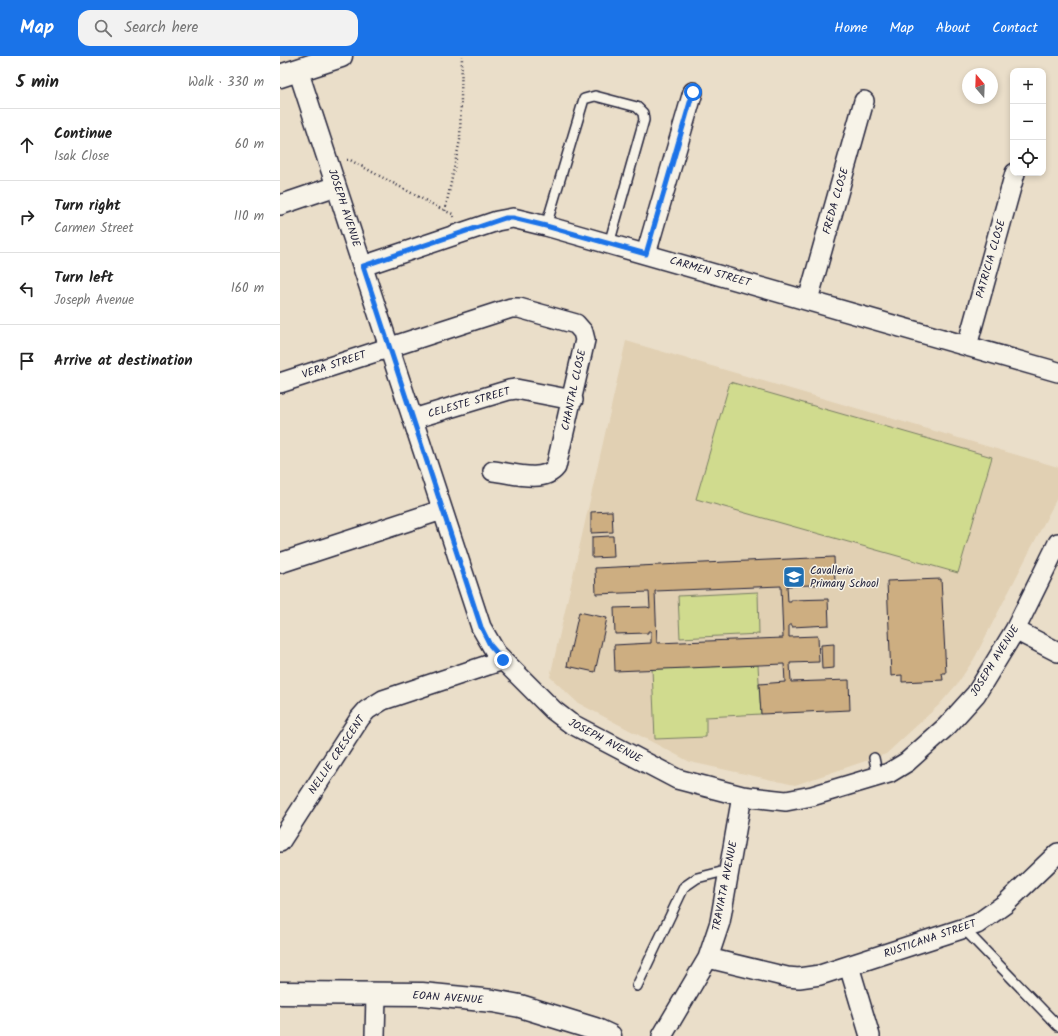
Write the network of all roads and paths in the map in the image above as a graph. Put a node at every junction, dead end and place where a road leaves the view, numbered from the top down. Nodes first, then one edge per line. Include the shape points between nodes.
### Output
1 (341, 56) edge
2 (462, 56) edge
3 (289, 73) edge
4 (693, 92) dead end
5 (864, 102) dead end
6 (342, 162) dead end
7 (1014, 176) edge
8 (336, 186) junction
9 (280, 204) edge
10 (445, 211) junction
11 (453, 214) dead end
12 (546, 226) junction
13 (609, 244) junction
14 (646, 254) junction
15 (363, 266) junction
16 (808, 300) junction
17 (967, 346) junction
18 (389, 347) junction
19 (1058, 372) edge
20 (280, 383) edge
21 (572, 400) junction
22 (413, 419) junction
23 (493, 471) dead end
24 (442, 510) junction
25 (1058, 543) edge
26 (280, 563) edge
27 (1014, 630) junction
28 (1058, 652) edge
29 (503, 660) junction
30 (874, 758) dead end
31 (878, 777) junction
32 (742, 796) junction
33 (280, 842) edge
34 (1058, 853) edge
35 (729, 870) junction
36 (964, 929) junction
37 (708, 958) junction
38 (849, 966) junction
39 (637, 986) dead end
40 (280, 993) edge
41 (376, 995) junction
42 (1058, 1026) edge
43 (375, 1036) edge
44 (610, 1036) edge
45 (662, 1036) edge
46 (870, 1036) edge

1 - 3 street
2 - 10 path via 460,140
3 - 8 street, JOSEPH AVENUE
4 - 14 street
5 - 16 street, FREDA CLOSE
6 - 10 path via 350,160
7 - 17 street, PATRICIA CLOSE
8 - 9 street
8 - 15 street, JOSEPH AVENUE
10 - 11 path
12 - 13 street, CARMEN STREET
12 - 13 lane via 584,99 595,96 637,107 643,112 644,120
12 - 15 street, CARMEN STREET via 505,218
13 - 14 street, CARMEN STREET
14 - 16 street, CARMEN STREET
15 - 18 street, JOSEPH AVENUE
16 - 17 street, CARMEN STREET
17 - 19 street, CARMEN STREET
18 - 20 street, VERA STREET
18 - 21 street, CHANTAL CLOSE via 511,308 576,324 583,332 585,340
18 - 22 street, JOSEPH AVENUE
21 - 22 street, CELESTE STREET via 516,389
21 - 23 street, CHANTAL CLOSE via 556,467 551,473 539,476
22 - 24 street, JOSEPH AVENUE
24 - 26 street
24 - 29 street, JOSEPH AVENUE via 481,627 490,645
25 - 27 street, JOSEPH AVENUE
27 - 28 street
27 - 31 street, JOSEPH AVENUE via 976,694 947,726 907,762 889,774
29 - 32 street, JOSEPH AVENUE via 553,710 570,723 677,779
29 - 33 street, NELLIE CRESCENT via 383,700 367,710
30 - 31 lane
31 - 32 street, JOSEPH AVENUE via 812,796 786,800
32 - 35 street, TRAVIATA AVENUE
34 - 36 street, RUSTICANA STREET via 997,911
35 - 37 street, TRAVIATA AVENUE via 720,922
35 - 39 lane via 697,878 684,887
36 - 38 street, RUSTICANA STREET
36 - 42 lane
37 - 38 street, RUSTICANA STREET via 798,978 820,975
37 - 45 street, TRAVIATA AVENUE
38 - 46 street
40 - 41 street, EOAN AVENUE
41 - 43 street
41 - 44 street, EOAN AVENUE via 422,994 520,1006

